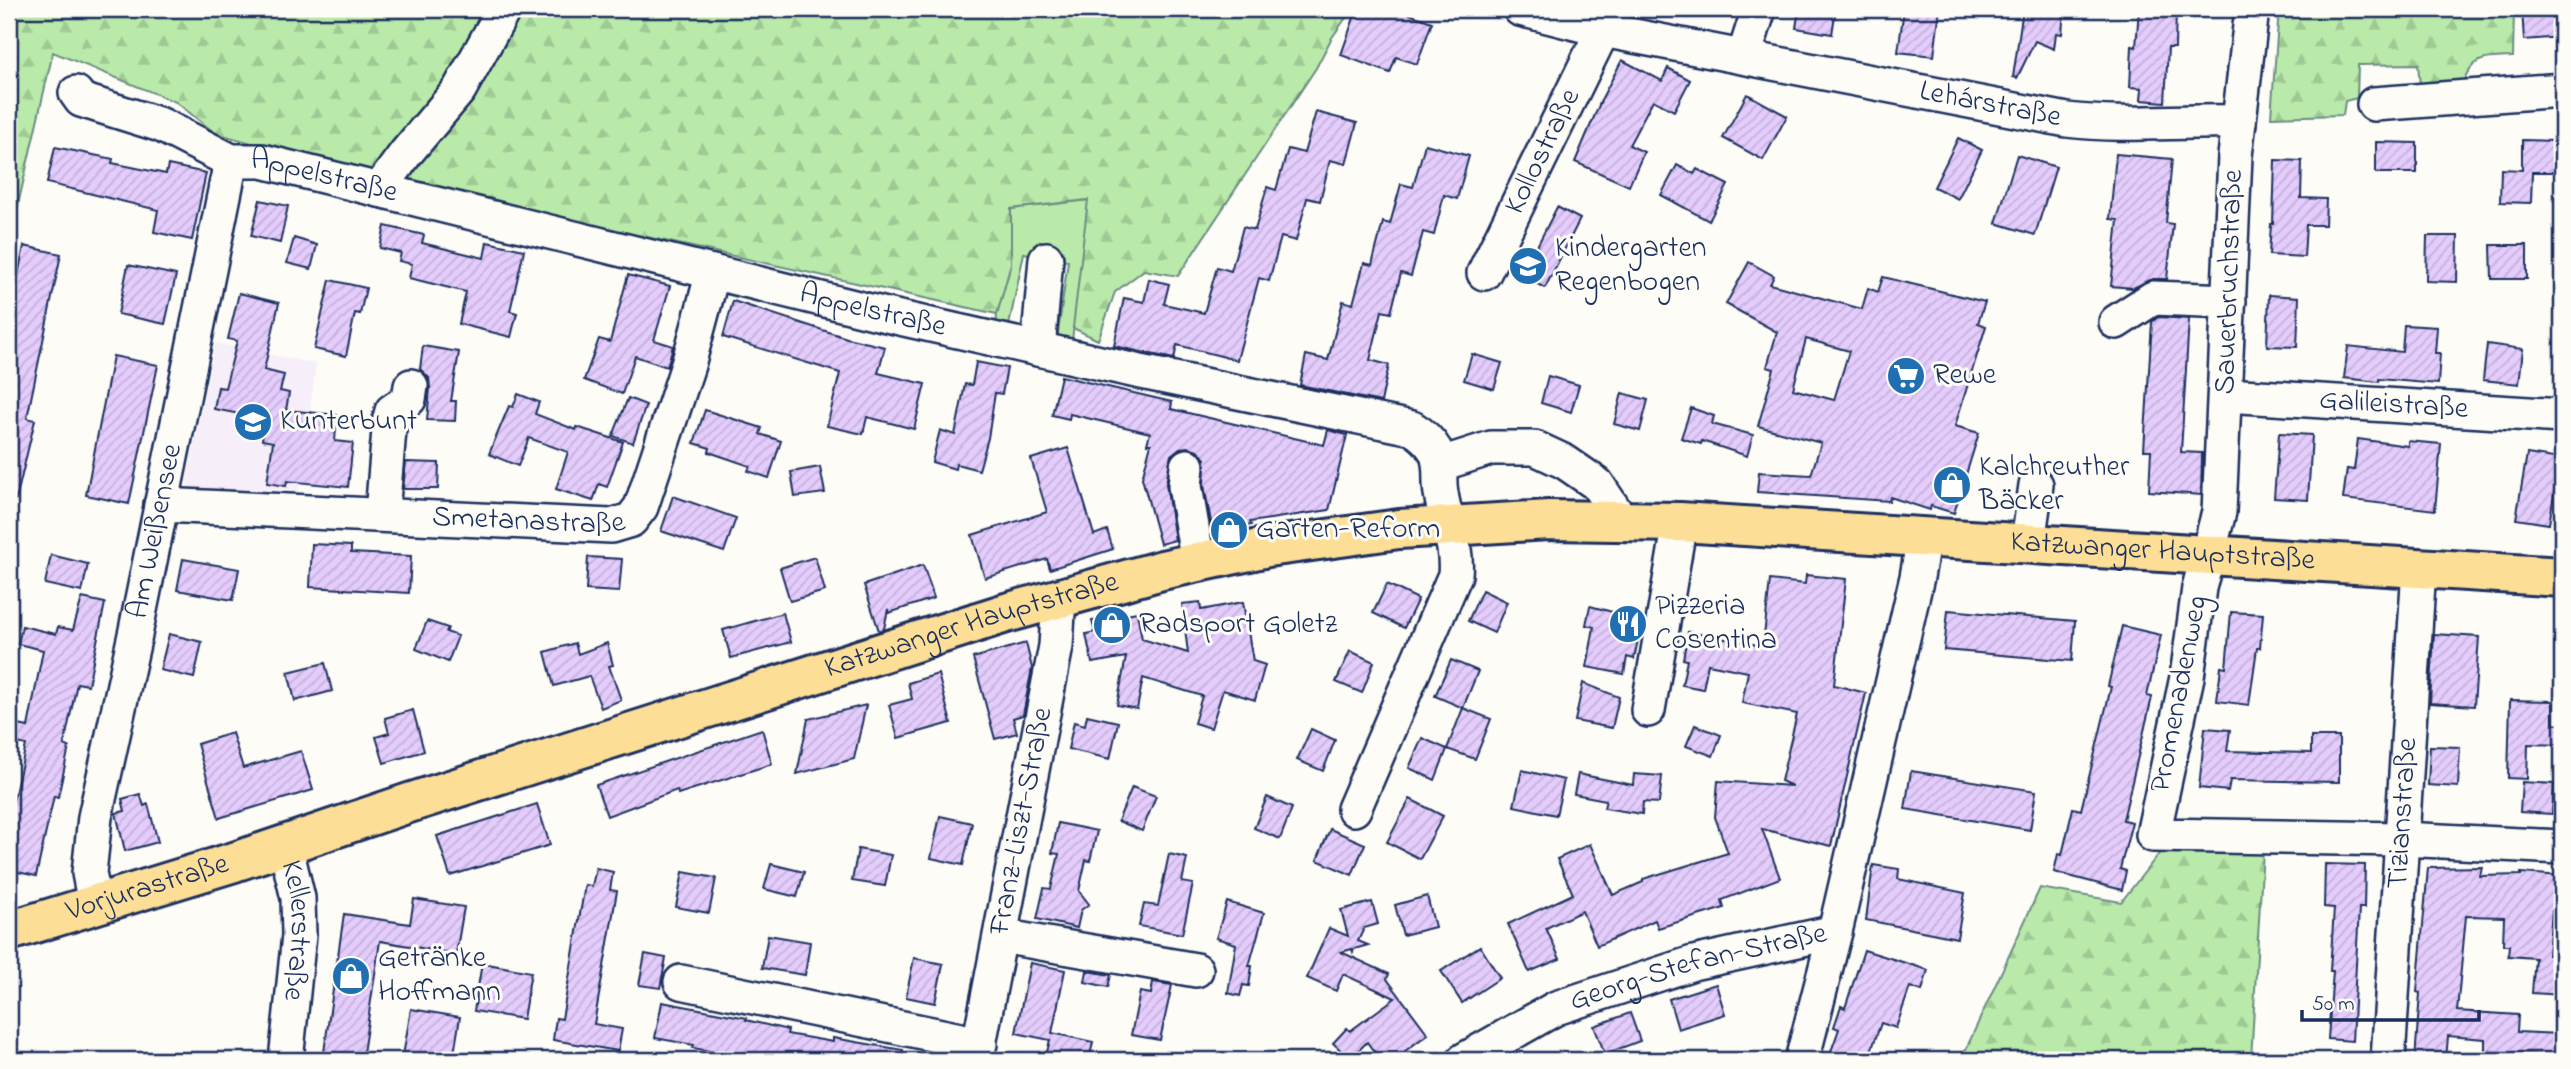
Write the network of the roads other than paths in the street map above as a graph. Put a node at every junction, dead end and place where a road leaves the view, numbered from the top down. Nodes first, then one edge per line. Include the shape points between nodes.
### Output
1 (504, 9) edge
2 (1520, 9) edge
3 (1759, 9) edge
4 (2252, 9) edge
5 (1603, 30) junction
6 (1744, 56) junction
7 (2562, 90) edge
8 (76, 93) dead end
9 (2374, 104) dead end
10 (2239, 122) junction
11 (232, 161) junction
12 (379, 190) junction
13 (1046, 259) dead end
14 (713, 272) junction
15 (1484, 273) dead end
16 (2229, 301) junction
17 (2116, 322) dead end
18 (1038, 349) junction
19 (411, 386) dead end
20 (2226, 395) junction
21 (2562, 416) edge
22 (1441, 464) junction
23 (1187, 466) dead end
24 (2036, 485) dead end
25 (161, 505) junction
26 (382, 514) junction
27 (1621, 520) junction
28 (1680, 522) junction
29 (1450, 525) junction
30 (1924, 536) junction
31 (2028, 543) junction
32 (2210, 555) junction
33 (1198, 562) junction
34 (2419, 568) junction
35 (2562, 577) edge
36 (1059, 597) junction
37 (1648, 710) dead end
38 (1354, 809) dead end
39 (2402, 839) junction
40 (285, 844) junction
41 (2562, 847) edge
42 (95, 904) junction
43 (9, 931) edge
44 (1835, 932) junction
45 (1001, 936) junction
46 (1196, 970) dead end
47 (681, 982) dead end
48 (978, 1052) edge
49 (286, 1060) edge
50 (1464, 1060) edge
51 (1802, 1060) edge
52 (2388, 1060) edge

1 - 12 street via 458,90
2 - 5 street, Lehárstraße
3 - 6 street
4 - 10 street, Sauerbruchstraße
5 - 6 street, Lehárstraße
5 - 15 street, Kollostraße
6 - 10 street, Lehárstraße via 2067,120
7 - 9 street
8 - 11 street via 81,100 160,125
10 - 16 street, Sauerbruchstraße
11 - 12 street, Appelstraße via 262,162
11 - 25 street, Am Weißensee
12 - 14 street, Appelstraße
13 - 18 street
14 - 18 street, Appelstraße
14 - 26 street, Smetanastraße via 688,365 641,507 631,520 611,526
16 - 17 street via 2153,298
16 - 20 street, Sauerbruchstraße
18 - 22 street, Appelstraße via 1412,428 1425,436
19 - 26 street via 409,399 392,411 390,418
20 - 21 street, Galileistraße
20 - 32 street, Sauerbruchstraße via 2220,504
22 - 27 street via 1491,448 1535,448 1597,484
22 - 29 street via 1440,493
23 - 33 street via 1185,486
24 - 31 street
25 - 26 street, Smetanastraße
25 - 42 street, Am Weißensee via 95,817 89,873
27 - 28 main road, Katzwanger Hauptstraße
27 - 29 main road, Katzwanger Hauptstraße
28 - 30 main road, Katzwanger Hauptstraße
28 - 37 street
29 - 33 main road, Katzwanger Hauptstraße via 1305,541
29 - 38 street via 1457,559 1455,575
30 - 31 main road, Katzwanger Hauptstraße
30 - 44 street, Georg-Stefan-Straße
31 - 32 main road, Katzwanger Hauptstraße
32 - 34 main road, Katzwanger Hauptstraße
32 - 39 street, Promenadenweg via 2199,588 2187,677 2153,835
33 - 36 main road, Katzwanger Hauptstraße
34 - 35 main road, Katzwanger Hauptstraße
34 - 39 street, Tizianstraße
36 - 40 main road, Katzwanger Hauptstraße
36 - 45 street, Franz-Liszt-Straße via 1056,646
39 - 41 street
39 - 52 street, Tizianstraße
40 - 42 main road, Vorjurastraße
40 - 49 street, Kellerstraße via 298,898 299,935
42 - 43 main road, Vorjurastraße
44 - 50 street, Georg-Stefan-Straße via 1693,963 1556,1008
44 - 51 street
45 - 46 street
45 - 48 street, Franz-Liszt-Straße
47 - 48 street, Franz-Liszt-Straße

